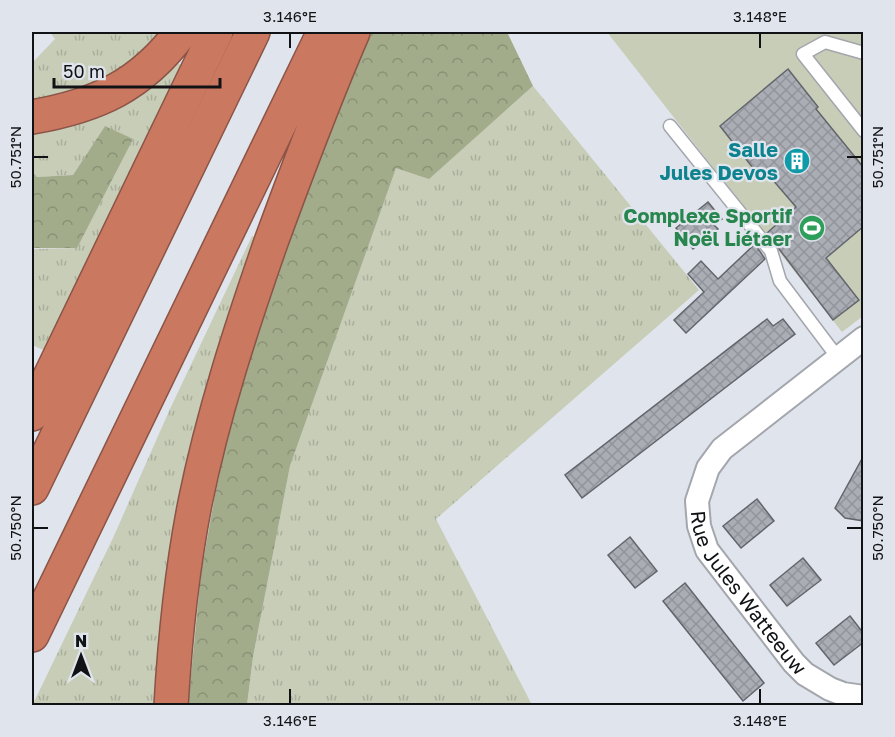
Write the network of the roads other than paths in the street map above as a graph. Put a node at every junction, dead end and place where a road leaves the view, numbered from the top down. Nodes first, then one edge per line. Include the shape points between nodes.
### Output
1 (181, 32) edge
2 (216, 32) edge
3 (253, 32) edge
4 (324, 32) edge
5 (353, 32) edge
6 (864, 53) edge
7 (32, 117) edge
8 (670, 126) dead end
9 (864, 131) edge
10 (864, 338) edge
11 (838, 358) junction
12 (32, 414) edge
13 (32, 488) edge
14 (32, 635) edge
15 (864, 697) edge
16 (171, 705) edge

1 - 7 highway via 155,62 108,95 84,106
2 - 12 highway
3 - 13 highway
4 - 14 highway
5 - 16 highway via 287,200 221,396 190,534
6 - 9 lane via 825,42 803,54
8 - 11 lane via 771,251 780,281
10 - 11 street, Rue Jules Watteeuw
11 - 15 street, Rue Jules Watteeuw via 722,449 704,478 698,513 707,550 794,663 817,683 843,694

